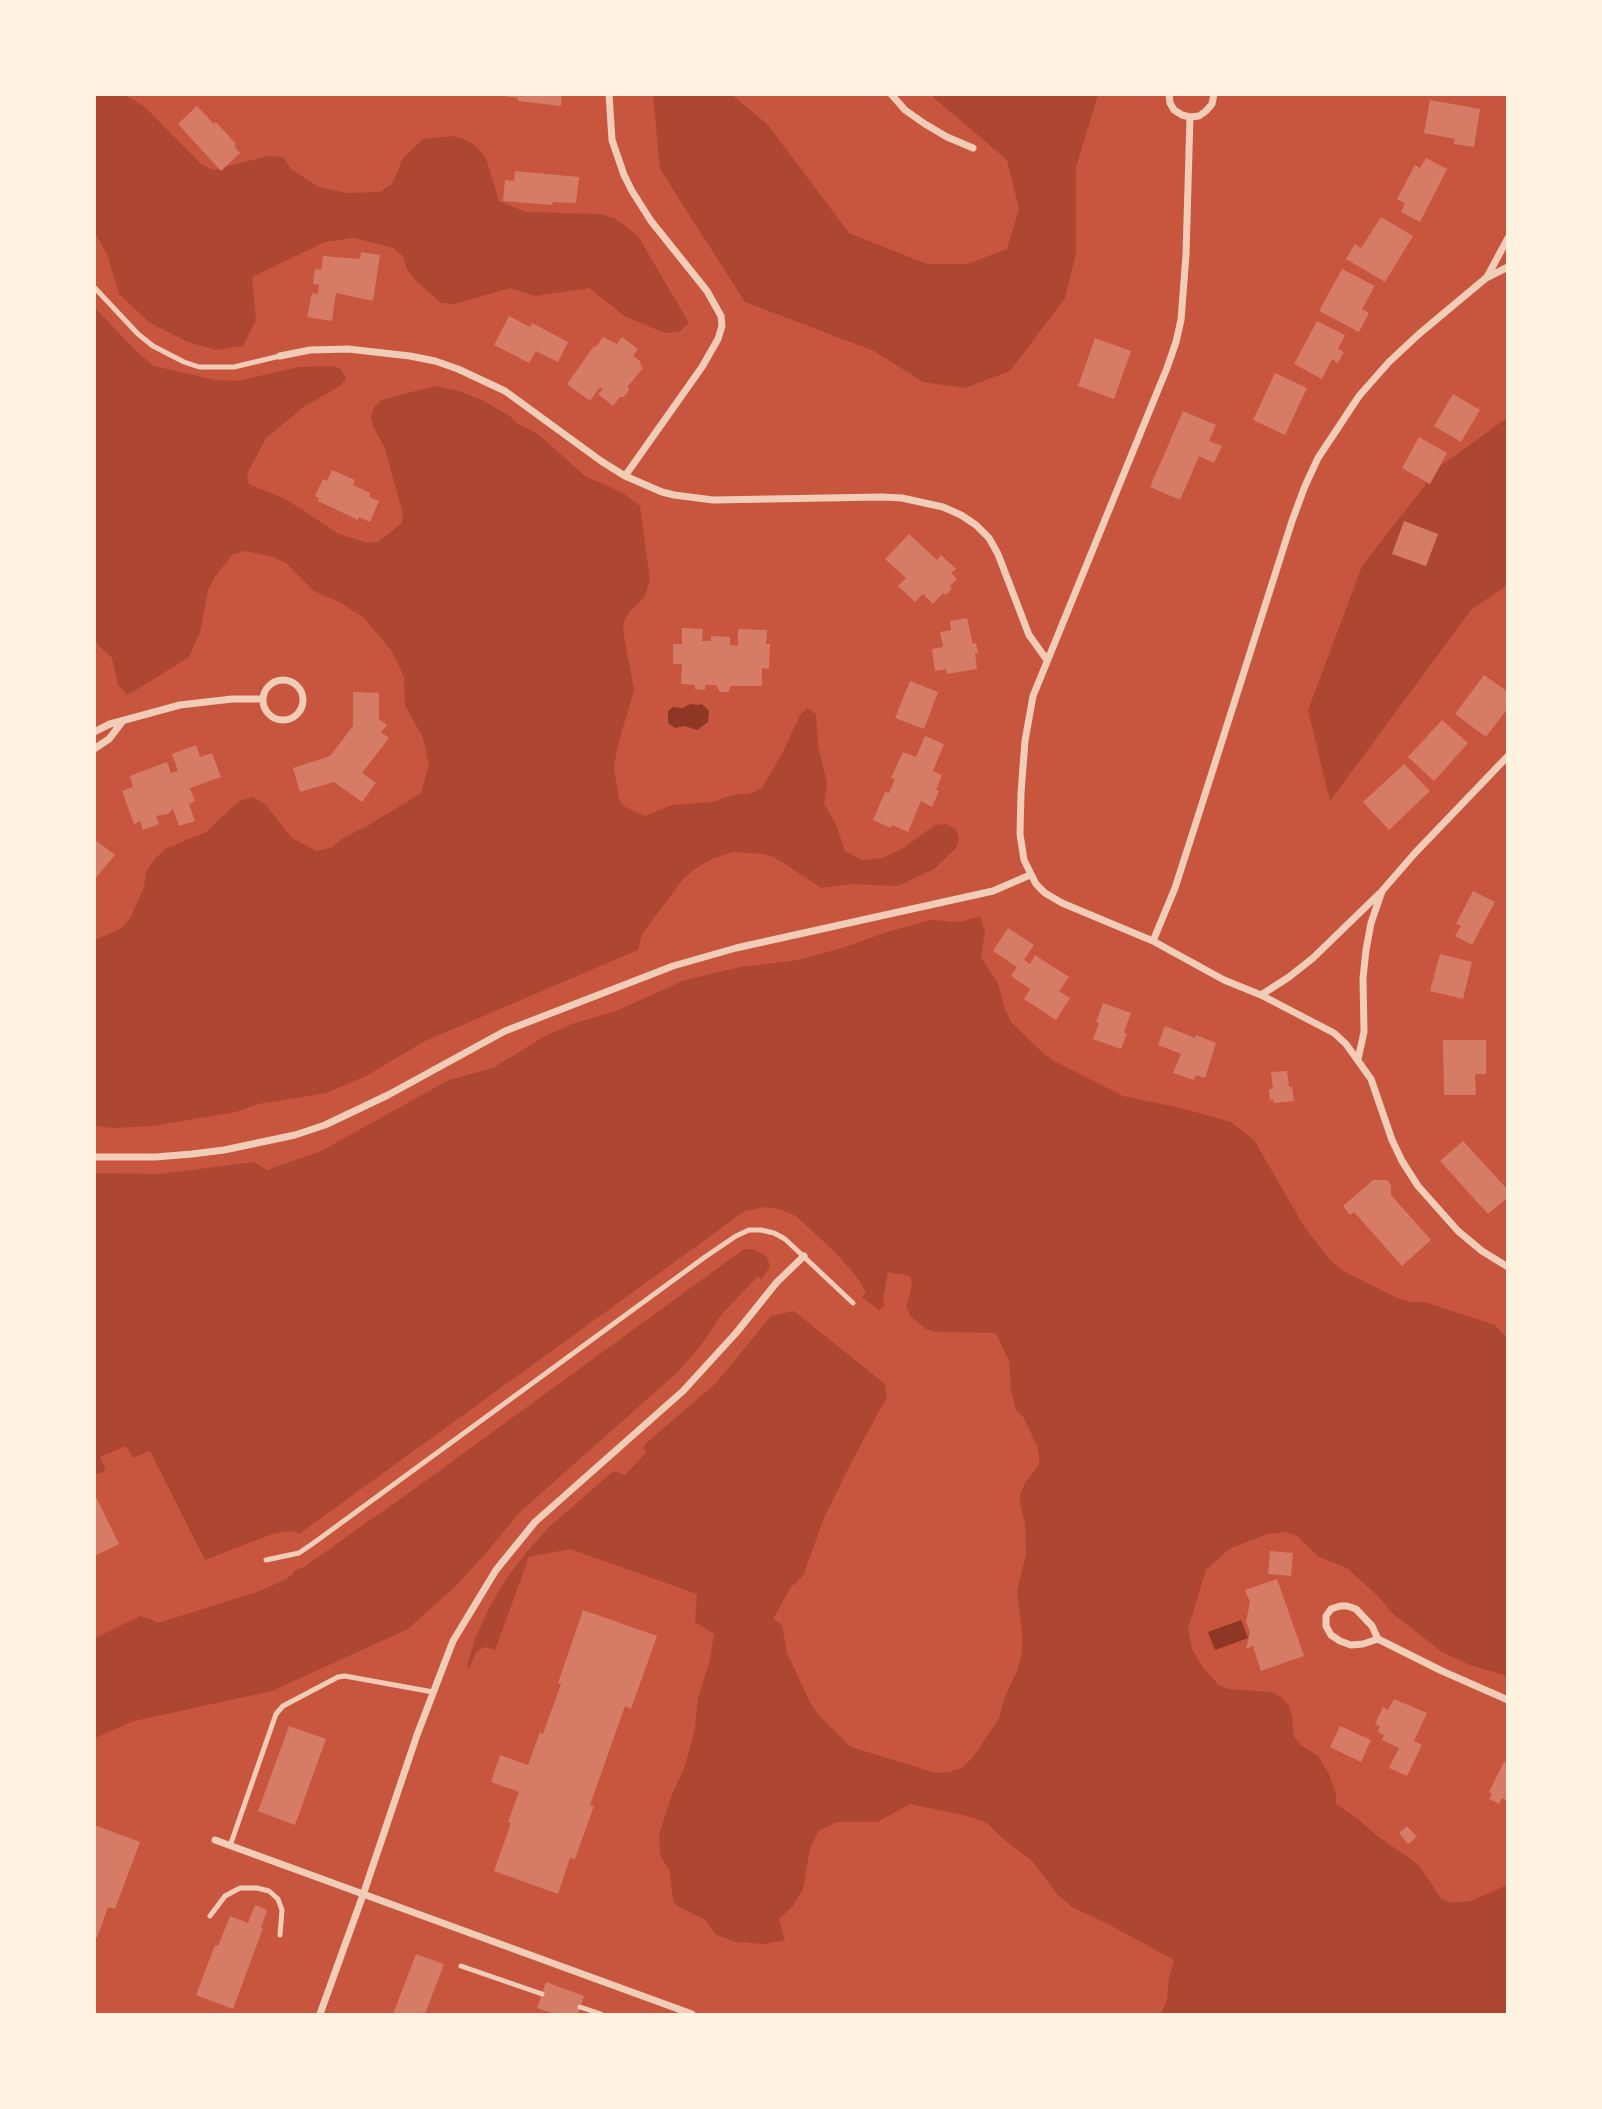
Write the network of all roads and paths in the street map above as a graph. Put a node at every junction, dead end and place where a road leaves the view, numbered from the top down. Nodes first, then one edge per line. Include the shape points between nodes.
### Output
1 (608, 94) edge
2 (891, 94) edge
3 (1168, 94) edge
4 (1214, 94) edge
5 (1190, 117) junction
6 (973, 148) dead end
7 (1507, 238) edge
8 (1507, 267) edge
9 (1486, 278) junction
10 (94, 287) edge
11 (280, 356) joint
12 (625, 476) junction
13 (1047, 660) junction
14 (263, 699) junction
15 (122, 722) junction
16 (94, 732) edge
17 (94, 750) edge
18 (1507, 756) edge
19 (1030, 875) junction
20 (1382, 891) junction
21 (1153, 941) junction
22 (1261, 995) junction
23 (1358, 1059) junction
24 (94, 1157) edge
25 (804, 1256) junction
26 (1507, 1267) edge
27 (853, 1303) dead end
28 (267, 1560) dead end
29 (1378, 1639) junction
30 (433, 1692) junction
31 (1507, 1700) edge
32 (215, 1840) dead end
33 (230, 1846) junction
34 (363, 1895) junction
35 (210, 1916) dead end
36 (280, 1935) dead end
37 (461, 1966) dead end
38 (542, 1994) dead end
39 (580, 2007) dead end
40 (320, 2014) edge
41 (601, 2014) edge
42 (692, 2014) edge

1 - 12 street via 612,140 624,175 651,221 707,291 722,326 702,367
2 - 6 street via 925,124
3 - 5 street via 1174,110
4 - 5 street via 1206,111
5 - 13 street via 1186,255 1176,342
7 - 9 street
8 - 9 street
9 - 21 street via 1390,362 1359,396 1318,458 1292,521 1202,807
10 - 11 lane via 138,334 184,362 234,367
11 - 12 street via 348,349 435,361 505,391
12 - 13 street via 690,499 881,497 952,511 989,538 1029,635
13 - 19 street via 1033,696 1025,741 1020,834
14 - 14 street via 268,713 282,719 297,714 303,701 298,686 284,680 269,685
14 - 15 street via 189,704
15 - 16 street
15 - 17 street via 110,739
18 - 20 street
19 - 21 street via 1045,893 1062,903
19 - 24 street via 993,891 673,966 505,1031 388,1095 295,1135 192,1154
20 - 22 street via 1313,958
20 - 23 street via 1366,950 1364,1032
21 - 22 street
22 - 23 street via 1334,1033
23 - 26 street via 1371,1079 1402,1161 1418,1186 1458,1231
25 - 27 lane
25 - 28 lane via 774,1233 749,1230 736,1236 315,1542 299,1553
25 - 30 street via 683,1391 529,1529 470,1612
29 - 29 street via 1356,1609 1340,1606 1326,1616 1326,1626 1340,1641 1351,1645
29 - 31 street
30 - 33 lane via 345,1676 283,1706 276,1714
30 - 34 street
32 - 33 street
33 - 34 street
34 - 40 street
34 - 42 street
35 - 36 lane via 225,1896 240,1888 269,1891 282,1910
37 - 38 lane
39 - 41 lane

